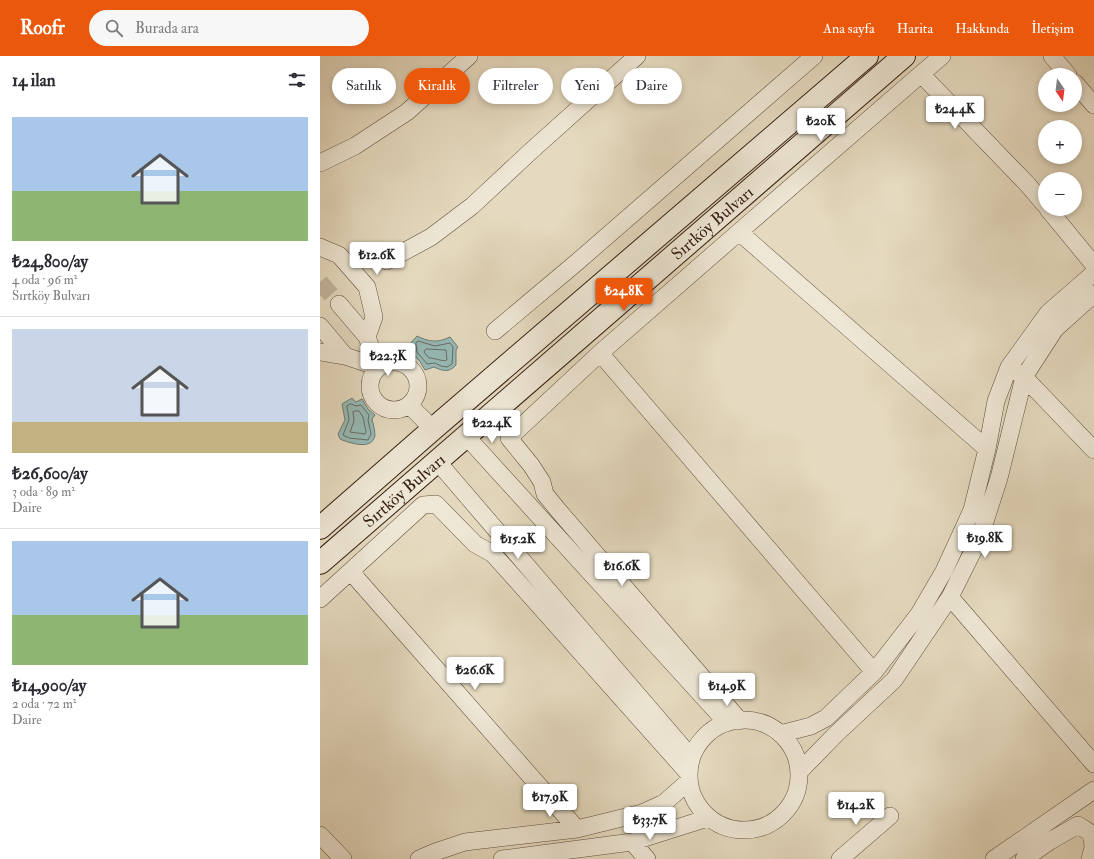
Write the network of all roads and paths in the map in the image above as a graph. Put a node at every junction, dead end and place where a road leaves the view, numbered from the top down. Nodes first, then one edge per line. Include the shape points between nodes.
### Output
1 (469, 56) edge
2 (637, 56) edge
3 (814, 56) edge
4 (866, 56) edge
5 (904, 56) edge
6 (942, 56) edge
7 (1052, 56) edge
8 (1062, 68) edge
9 (921, 74) junction
10 (1082, 91) edge
11 (1094, 105) edge
12 (320, 163) edge
13 (1038, 197) edge
14 (1054, 216) edge
15 (739, 232) junction
16 (320, 247) edge
17 (387, 262) dead end
18 (1094, 265) edge
19 (620, 268) junction
20 (1094, 273) edge
21 (639, 286) junction
22 (1094, 294) edge
23 (339, 304) tunnel mouth
24 (320, 326) edge
25 (495, 331) dead end
26 (368, 337) junction
27 (320, 352) edge
28 (600, 353) junction
29 (345, 356) junction
30 (378, 367) junction
31 (1010, 367) junction
32 (1024, 377) junction
33 (410, 406) junction
34 (433, 429) junction
35 (466, 436) junction
36 (987, 449) junction
37 (1094, 450) edge
38 (437, 461) junction
39 (320, 528) edge
40 (320, 562) edge
41 (351, 572) junction
42 (950, 597) junction
43 (320, 599) edge
44 (874, 672) junction
45 (733, 721) junction
46 (780, 734) junction
47 (691, 757) junction
48 (1094, 764) edge
49 (799, 772) junction
50 (689, 778) junction
51 (1094, 790) edge
52 (890, 816) dead end
53 (708, 818) junction
54 (577, 829) junction
55 (320, 835) edge
56 (632, 842) junction
57 (343, 859) edge
58 (419, 859) edge
59 (502, 859) edge
60 (647, 859) edge
61 (840, 859) edge
62 (994, 859) edge
63 (1024, 859) edge
64 (1090, 859) edge

1 - 12 street via 406,112 355,146
2 - 17 street via 472,206 431,237
3 - 25 street
4 - 19 main road, Sırtköy Bulvarı
5 - 21 main road, Sırtköy Bulvarı
6 - 9 street
7 - 8 street
9 - 13 street
9 - 15 street
10 - 11 street
14 - 18 street
15 - 28 street
15 - 36 street
16 - 26 street via 339,255 367,287 374,317
19 - 21 main road
19 - 34 main road, Sırtköy Bulvarı
20 - 31 street via 1048,313
21 - 35 main road, Sırtköy Bulvarı
22 - 32 street via 1055,329
23 - 26 street
24 - 29 street
26 - 30 street
27 - 29 street
28 - 44 street
28 - 45 street via 509,438 542,482 545,494
29 - 30 street
30 - 33 street via 370,382 373,398 378,404 389,409
30 - 33 street via 388,362 400,362 414,370 419,385 418,393
31 - 32 street
31 - 36 street via 996,401
32 - 37 street
32 - 42 street via 999,478 980,537
33 - 34 street
34 - 35 main road
34 - 38 main road
34 - 39 main road, Sırtköy Bulvarı
35 - 38 main road, Sırtköy Bulvarı
35 - 45 street
36 - 44 street via 972,510 944,571 919,614
38 - 40 main road, Sırtköy Bulvarı
38 - 47 street
41 - 43 street
41 - 50 street via 423,505 436,504 475,544 493,554
41 - 54 street
42 - 48 street
42 - 49 street via 894,680
44 - 46 street via 826,718 811,726
45 - 46 street via 751,720 775,729
45 - 47 street via 704,735
46 - 49 street via 792,748
47 - 50 street
49 - 53 street via 795,797 779,817 768,823 756,829 731,829
50 - 53 street via 695,802
50 - 54 street via 664,803 642,813
51 - 62 street
52 - 61 street
53 - 56 street
54 - 58 street via 465,842
55 - 57 street
56 - 59 street
56 - 60 street
63 - 64 street via 1078,825 1092,834 1093,848

